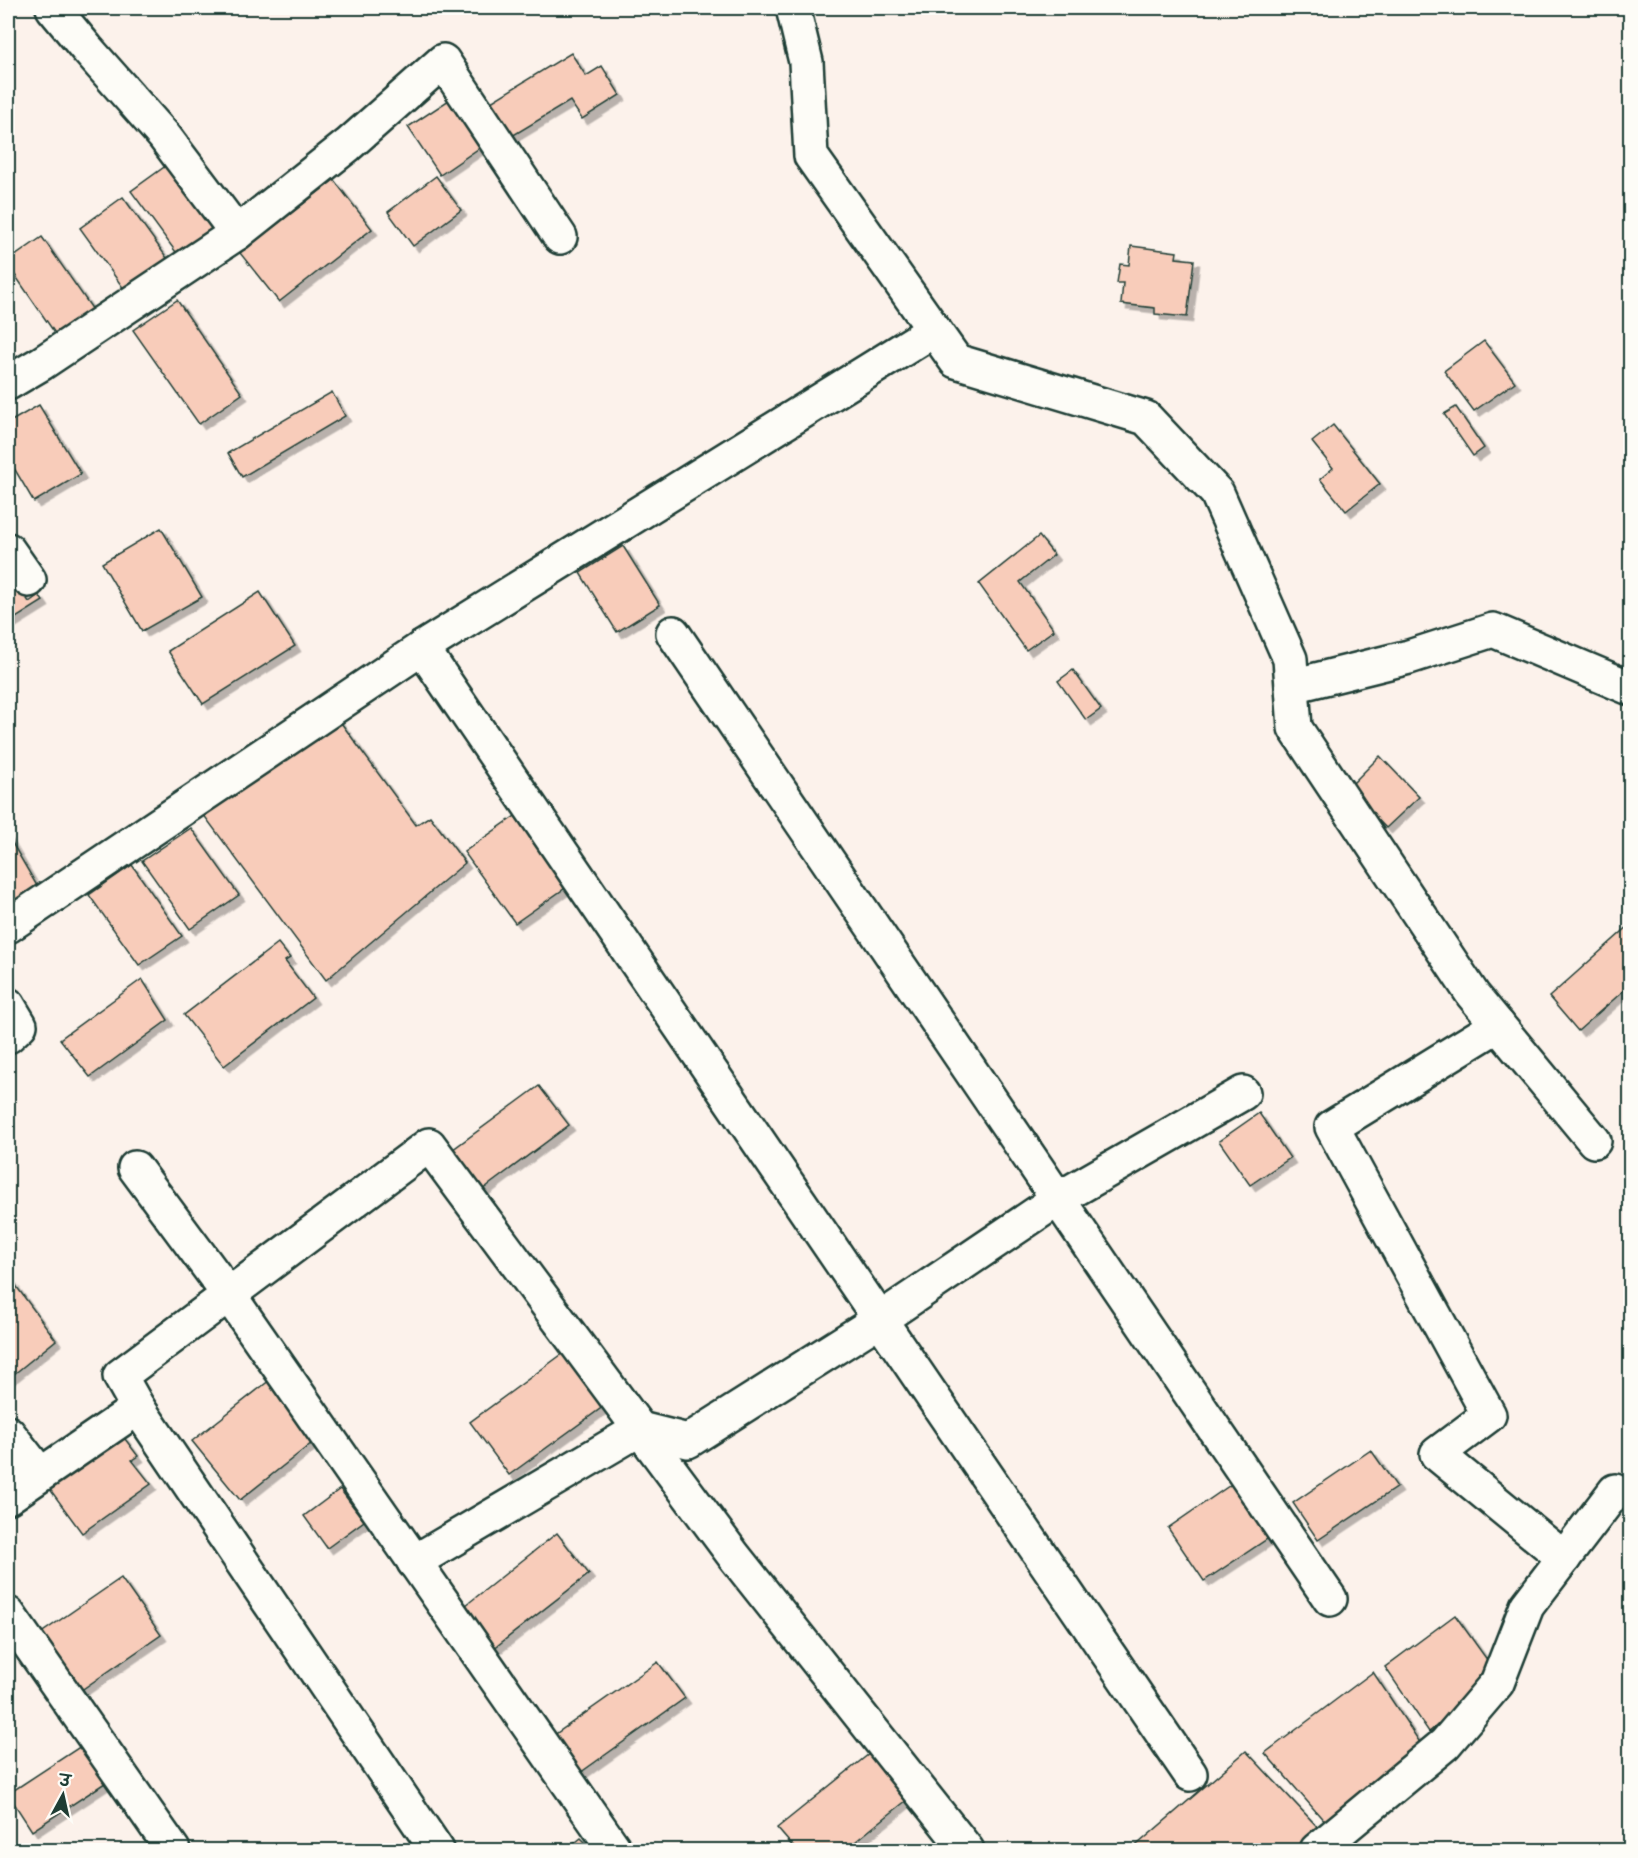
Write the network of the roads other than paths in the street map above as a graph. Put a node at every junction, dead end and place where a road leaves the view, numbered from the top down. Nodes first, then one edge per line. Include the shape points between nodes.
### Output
1 (53, 8) edge
2 (793, 8) edge
3 (237, 233) junction
4 (560, 237) dead end
5 (934, 330) junction
6 (8, 383) edge
7 (8, 550) edge
8 (29, 580) dead end
9 (673, 633) dead end
10 (422, 648) junction
11 (1292, 686) junction
12 (1630, 687) edge
13 (8, 926) edge
14 (8, 1005) edge
15 (1498, 1025) junction
16 (8, 1036) edge
17 (1244, 1093) dead end
18 (1594, 1141) dead end
19 (135, 1168) dead end
20 (1058, 1199) junction
21 (229, 1295) junction
22 (879, 1320) junction
23 (138, 1408) junction
24 (640, 1429) junction
25 (8, 1433) edge
26 (40, 1474) junction
27 (1615, 1491) dead end
28 (8, 1497) edge
29 (1564, 1558) junction
30 (414, 1562) junction
31 (1330, 1599) dead end
32 (8, 1614) edge
33 (1190, 1774) dead end
34 (173, 1851) edge
35 (437, 1851) edge
36 (615, 1851) edge
37 (967, 1851) edge
38 (1317, 1851) edge

1 - 3 street via 164,136
2 - 5 street via 806,62 811,156
3 - 4 street via 348,145 444,61
3 - 6 street
5 - 10 street
5 - 11 street via 956,361 1146,418 1217,494 1290,658
7 - 8 street
9 - 20 street
10 - 13 street
10 - 22 street
11 - 12 street via 1409,657 1493,630
11 - 15 street via 1295,728 1473,995
14 - 16 street via 20,1025
15 - 18 street
15 - 29 street via 1332,1127 1489,1415 1437,1454
17 - 20 street
19 - 21 street
20 - 22 street
20 - 31 street
21 - 23 street via 120,1377
21 - 24 street via 429,1145
21 - 30 street
22 - 24 street via 688,1441
22 - 33 street
23 - 26 street
23 - 35 street
24 - 30 street
24 - 37 street
25 - 26 street
26 - 28 street
27 - 29 street
29 - 38 street via 1527,1606 1497,1683 1445,1744
30 - 36 street
32 - 34 street

